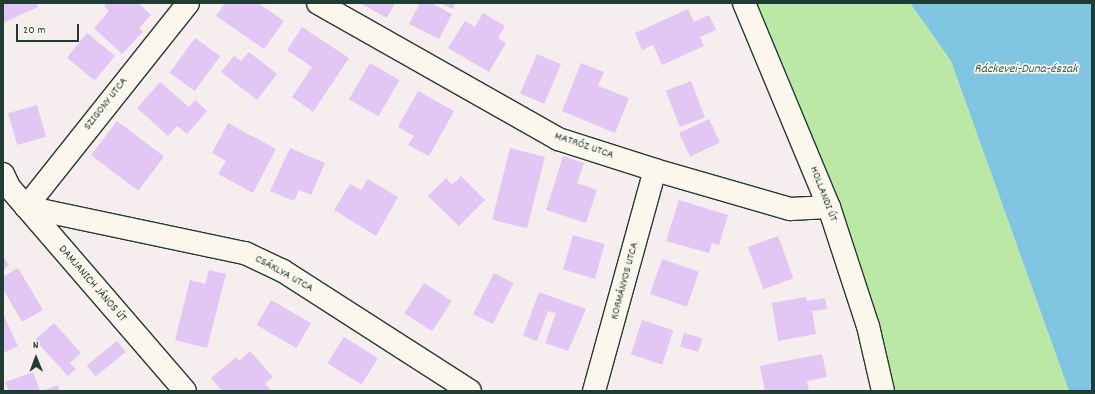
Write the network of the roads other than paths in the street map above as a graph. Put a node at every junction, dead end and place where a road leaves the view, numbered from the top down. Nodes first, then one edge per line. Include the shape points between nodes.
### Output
1 (188, 3) edge
2 (318, 3) edge
3 (744, 3) edge
4 (655, 170) junction
5 (3, 174) edge
6 (26, 207) junction
7 (829, 207) junction
8 (185, 391) edge
9 (470, 391) edge
10 (594, 391) edge
11 (883, 391) edge

1 - 6 street, SZIGONY UTCA
2 - 4 street, MATRÓZ UTCA via 558,139
3 - 7 street, HOLLANDI ÚT
4 - 7 street, MATRÓZ UTCA via 790,209
4 - 10 street, KORMÁNYOS UTCA
5 - 6 street, DAMJANICH JÁNOS ÚT via 9,187
6 - 8 street, DAMJANICH JÁNOS ÚT
6 - 9 street, CSÁKLYA UTCA via 245,253 284,271
7 - 11 street, HOLLANDI ÚT via 868,326

